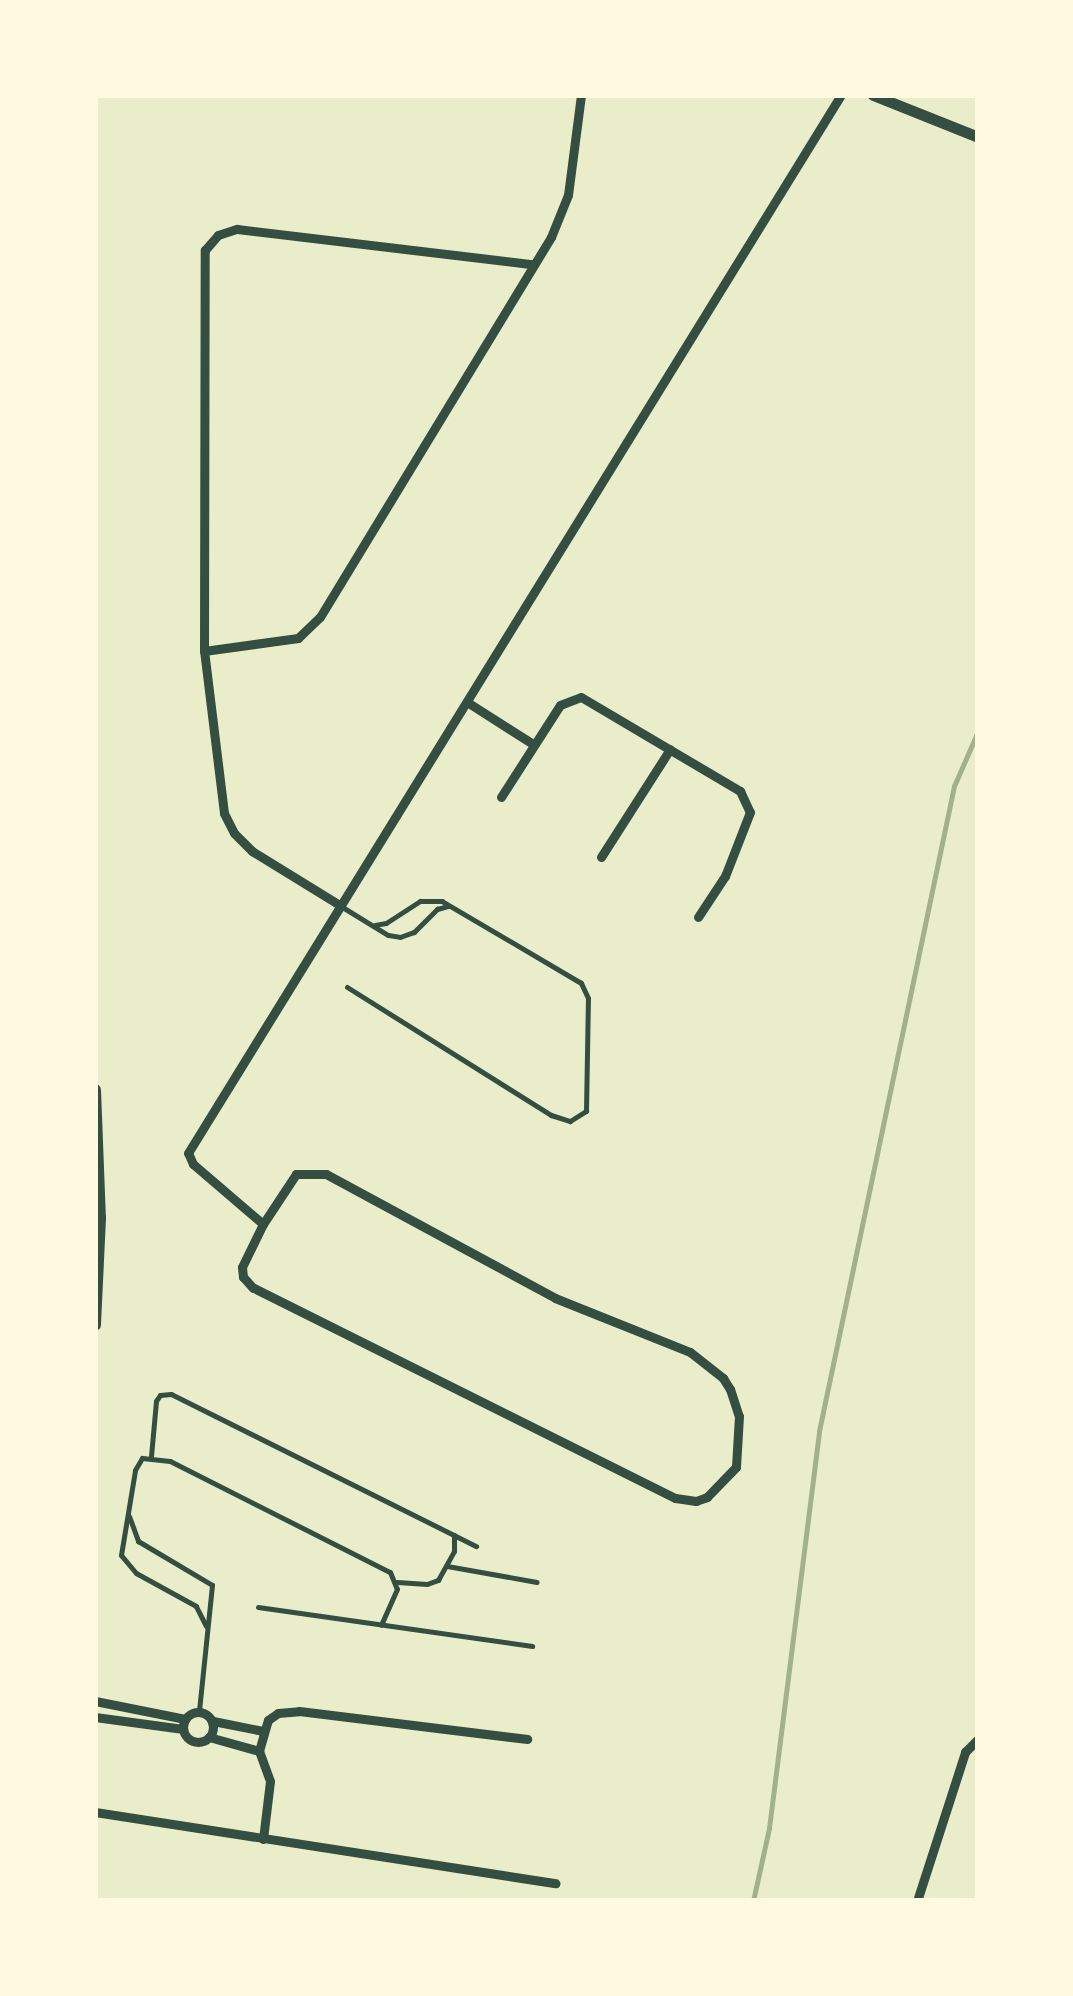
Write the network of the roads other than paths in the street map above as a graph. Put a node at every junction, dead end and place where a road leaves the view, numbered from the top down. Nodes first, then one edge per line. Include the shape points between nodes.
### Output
1 (581, 95) edge
2 (841, 95) edge
3 (873, 95) edge
4 (978, 137) edge
5 (532, 264) junction
6 (204, 651) junction
7 (467, 702) junction
8 (533, 744) junction
9 (670, 750) junction
10 (501, 797) dead end
11 (601, 857) dead end
12 (338, 904) junction
13 (451, 906) junction
14 (698, 917) dead end
15 (375, 924) junction
16 (347, 987) dead end
17 (95, 1090) edge
18 (264, 1224) junction
19 (95, 1325) edge
20 (150, 1456) junction
21 (128, 1511) junction
22 (453, 1532) junction
23 (476, 1546) dead end
24 (447, 1566) junction
25 (397, 1582) junction
26 (537, 1582) dead end
27 (258, 1607) dead end
28 (381, 1625) junction
29 (206, 1626) junction
30 (532, 1646) dead end
31 (95, 1702) edge
32 (198, 1711) junction
33 (95, 1717) edge
34 (213, 1721) junction
35 (184, 1724) junction
36 (263, 1731) junction
37 (209, 1737) junction
38 (978, 1738) edge
39 (528, 1739) dead end
40 (259, 1751) junction
41 (95, 1812) edge
42 (262, 1838) junction
43 (556, 1882) dead end
44 (917, 1901) edge

1 - 5 street via 568,195
2 - 7 street
3 - 4 street
5 - 6 street via 311,628 274,644
5 - 6 street via 265,231 228,230 212,239 204,258
6 - 12 street via 229,826 252,851
7 - 8 street
7 - 12 street
8 - 9 street via 564,701 581,697
8 - 10 street
9 - 11 street
9 - 14 street via 740,790 751,806 726,876
12 - 15 lane
12 - 18 street via 189,1146 189,1160
13 - 15 lane via 427,899
13 - 15 lane via 437,908 408,935 388,935
13 - 16 lane via 585,990 582,1117 564,1121 551,1115
17 - 19 main road
18 - 18 street via 242,1267 253,1288 676,1498 706,1497 736,1467 739,1416 730,1389 690,1352 555,1298 326,1174 296,1174
20 - 21 lane via 134,1470
20 - 22 lane via 156,1401 171,1394
20 - 25 lane via 365,1558
21 - 29 lane via 120,1548 128,1566 196,1606
21 - 29 lane via 138,1542 212,1585
22 - 23 lane
22 - 24 lane via 456,1544
24 - 25 lane via 432,1583
24 - 26 lane
25 - 28 lane
27 - 28 lane
28 - 30 lane
29 - 32 lane
31 - 35 street
32 - 34 street
32 - 35 street
33 - 35 street
34 - 36 street
34 - 37 street
35 - 37 street via 190,1740
36 - 39 street via 273,1716 299,1710
36 - 40 street
37 - 40 street
38 - 44 street via 965,1752
40 - 42 street via 270,1774
41 - 42 street
42 - 43 street

